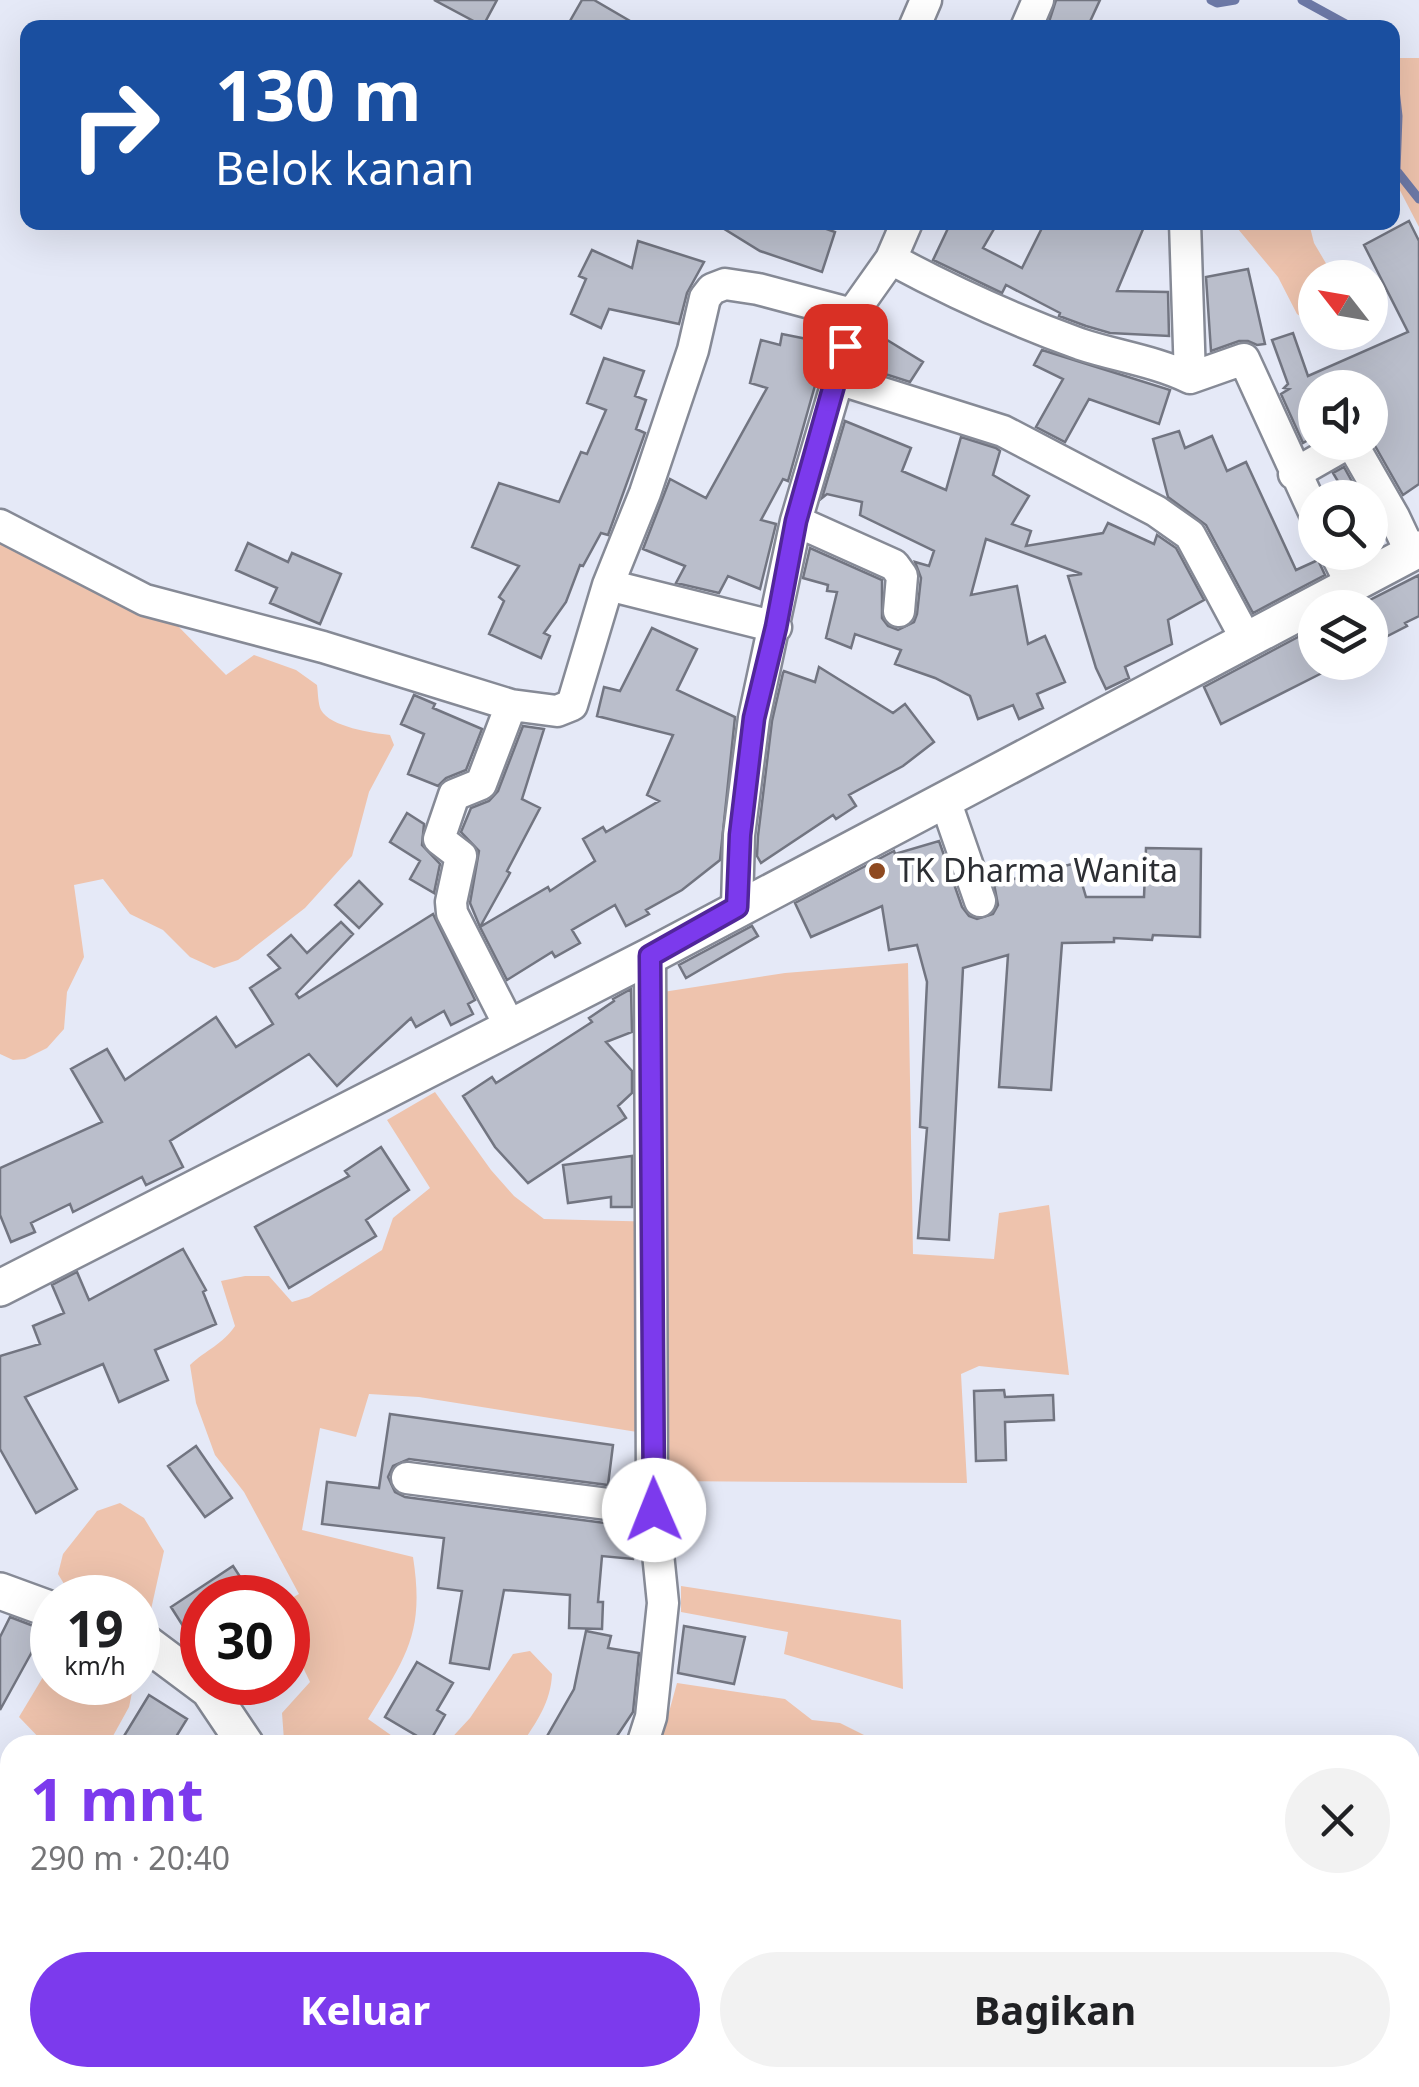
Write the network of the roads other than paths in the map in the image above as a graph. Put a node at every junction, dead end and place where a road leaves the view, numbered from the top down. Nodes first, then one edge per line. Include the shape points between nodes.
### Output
1 (904, 230) edge
2 (1185, 230) edge
3 (891, 259) junction
4 (852, 314) junction
5 (1190, 378) junction
6 (838, 379) junction
7 (1318, 460) edge
8 (1360, 460) edge
9 (1294, 474) junction
10 (1298, 482) edge
11 (796, 521) junction
12 (0, 525) edge
13 (1415, 551) edge
14 (1344, 570) edge
15 (608, 585) junction
16 (1352, 586) junction
17 (899, 611) dead end
18 (776, 627) junction
19 (1246, 639) junction
20 (511, 704) junction
21 (945, 800) junction
22 (980, 900) dead end
23 (737, 907) junction
24 (650, 956) junction
25 (510, 1027) junction
26 (0, 1288) edge
27 (407, 1478) dead end
28 (654, 1510) junction
29 (0, 1591) edge
30 (30, 1602) edge
31 (160, 1653) edge
32 (239, 1735) edge
33 (645, 1735) edge

1 - 3 street
2 - 5 street
3 - 4 street
3 - 5 street via 970,301
4 - 6 street
4 - 15 street via 758,289 712,289
5 - 9 street via 1244,359
6 - 11 street
6 - 19 street via 1003,431 1156,511 1190,535
7 - 9 street
8 - 13 street
9 - 10 street
11 - 17 street via 894,565 902,576
11 - 18 street
12 - 20 street via 145,600
13 - 16 street
14 - 16 street
15 - 18 street
15 - 20 street via 572,705 557,711
16 - 19 street
18 - 23 street via 754,718
19 - 21 street
20 - 25 street via 481,784 454,795 440,838 461,856 452,912
21 - 22 street
21 - 23 street
23 - 24 street
24 - 25 street
24 - 28 street
25 - 26 street
27 - 28 street
28 - 33 street via 663,1604
29 - 30 street
31 - 32 street via 209,1690

